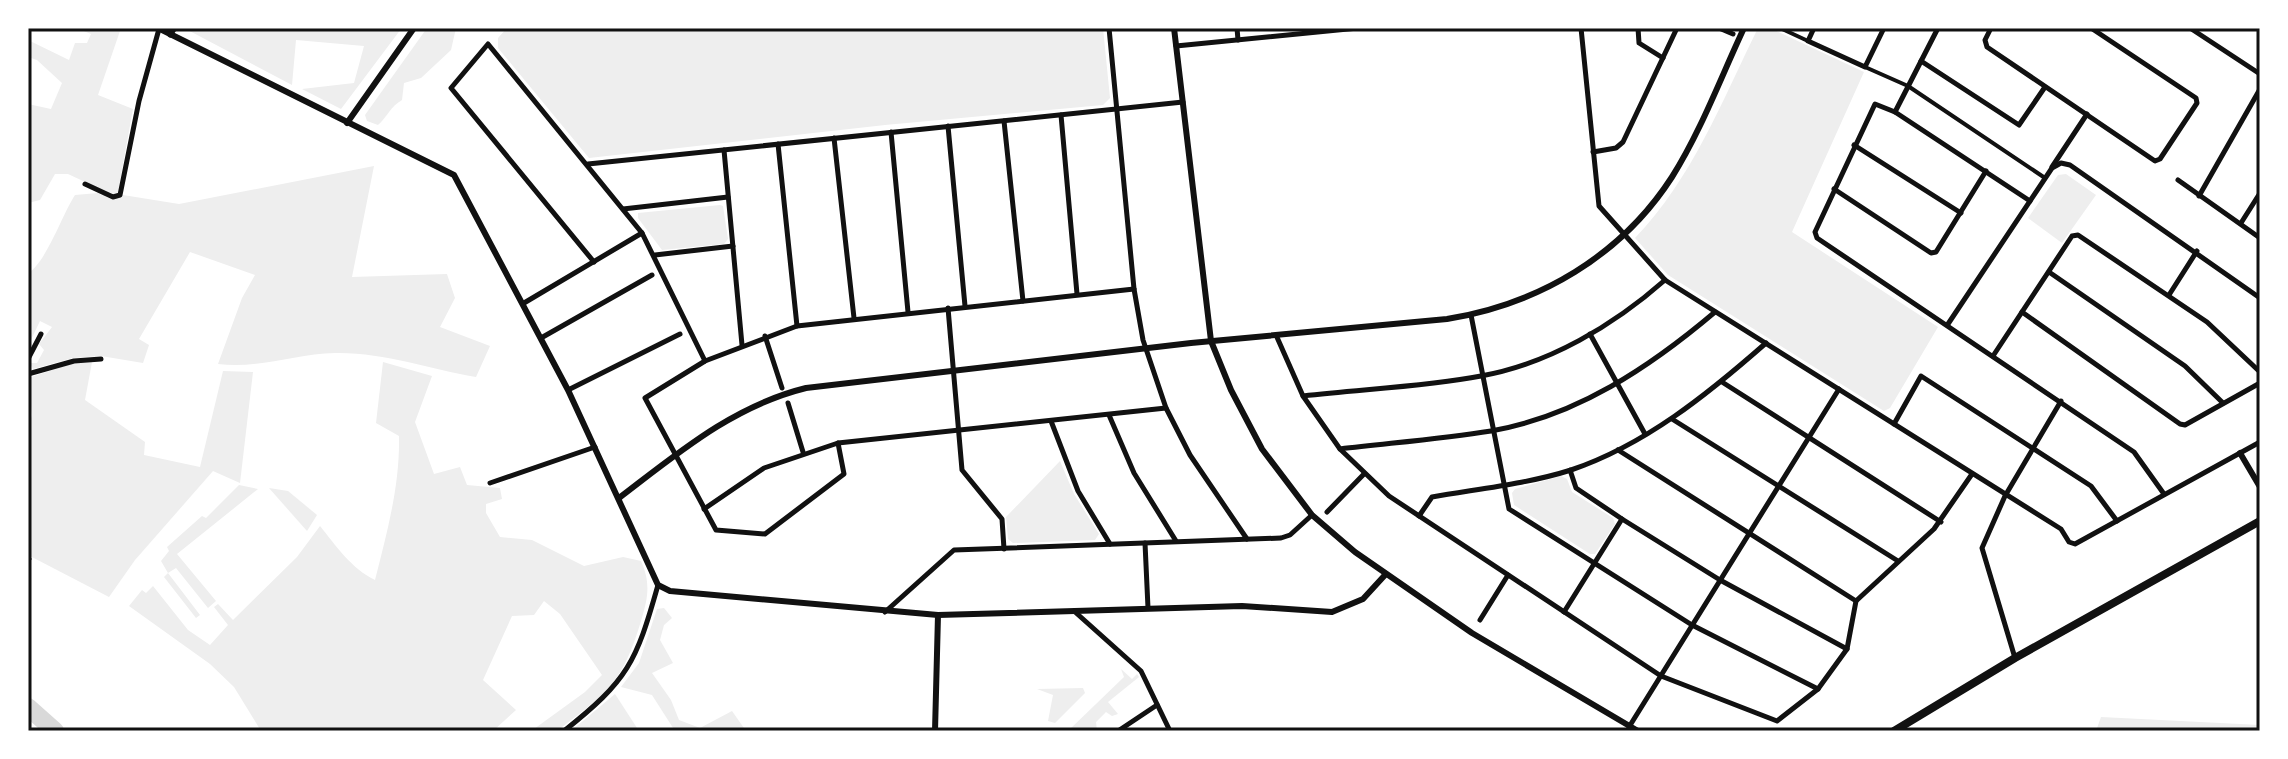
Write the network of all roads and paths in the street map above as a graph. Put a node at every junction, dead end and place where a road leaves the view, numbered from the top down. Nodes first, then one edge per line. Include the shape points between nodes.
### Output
1 (414, 28) edge
2 (1109, 28) edge
3 (1174, 28) edge
4 (1237, 28) edge
5 (1354, 28) edge
6 (1581, 28) edge
7 (1638, 28) edge
8 (1677, 28) edge
9 (1719, 28) edge
10 (1744, 28) edge
11 (1780, 28) edge
12 (1814, 28) edge
13 (1884, 28) edge
14 (1938, 28) edge
15 (1991, 28) edge
16 (2091, 28) edge
17 (2190, 28) edge
18 (158, 29) edge
19 (172, 31) edge
20 (1296, 31) edge
21 (1733, 34) dead end
22 (1238, 40) junction
23 (1808, 41) junction
24 (1176, 46) junction
25 (1663, 58) junction
26 (1921, 61) junction
27 (1865, 67) junction
28 (2260, 74) edge
29 (1908, 86) junction
30 (2045, 87) junction
31 (2260, 89) edge
32 (1183, 102) junction
33 (1117, 109) junction
34 (1895, 112) junction
35 (2087, 114) junction
36 (1061, 115) junction
37 (1004, 121) junction
38 (347, 123) junction
39 (948, 126) junction
40 (891, 132) junction
41 (834, 138) junction
42 (778, 144) junction
43 (1854, 145) junction
44 (724, 150) junction
45 (1593, 152) junction
46 (587, 164) junction
47 (2052, 168) junction
48 (1986, 171) junction
49 (2045, 178) junction
50 (2178, 180) dead end
51 (85, 184) dead end
52 (1834, 189) junction
53 (2260, 193) edge
54 (2199, 196) junction
55 (728, 197) junction
56 (2030, 201) junction
57 (622, 209) junction
58 (1961, 213) junction
59 (2241, 223) junction
60 (642, 233) junction
61 (1624, 235) junction
62 (2260, 238) edge
63 (733, 246) junction
64 (2197, 251) junction
65 (655, 255) junction
66 (594, 262) junction
67 (2049, 272) junction
68 (652, 275) dead end
69 (1665, 280) junction
70 (1134, 289) junction
71 (1077, 294) junction
72 (2169, 295) junction
73 (2260, 298) edge
74 (1023, 301) junction
75 (524, 303) junction
76 (965, 306) junction
77 (948, 308) junction
78 (908, 312) junction
79 (1715, 312) junction
80 (2022, 312) junction
81 (1471, 315) junction
82 (854, 318) junction
83 (1948, 324) junction
84 (797, 326) junction
85 (41, 334) dead end
86 (680, 334) dead end
87 (1590, 334) junction
88 (1276, 335) junction
89 (765, 336) junction
90 (541, 338) junction
91 (1211, 341) junction
92 (1766, 343) junction
93 (742, 345) junction
94 (1146, 349) junction
95 (1993, 356) junction
96 (28, 359) edge
97 (101, 359) dead end
98 (705, 361) junction
99 (954, 370) junction
100 (2260, 372) edge
101 (28, 374) edge
102 (1483, 376) junction
103 (1722, 382) junction
104 (2260, 383) edge
105 (1618, 384) junction
106 (782, 388) dead end
107 (1839, 389) junction
108 (568, 390) junction
109 (1303, 396) junction
110 (2061, 401) junction
111 (788, 403) dead end
112 (2223, 403) junction
113 (28, 406) edge
114 (1166, 408) junction
115 (1109, 415) junction
116 (1672, 418) junction
117 (28, 419) edge
118 (1051, 421) junction
119 (1894, 424) junction
120 (1493, 430) junction
121 (959, 431) junction
122 (1645, 434) junction
123 (1809, 437) junction
124 (2260, 442) edge
125 (838, 443) junction
126 (595, 447) junction
127 (1340, 449) junction
128 (2033, 449) junction
129 (1618, 450) junction
130 (803, 452) junction
131 (2240, 453) junction
132 (676, 455) junction
133 (1570, 470) junction
134 (1364, 474) junction
135 (1972, 474) junction
136 (490, 483) dead end
137 (1504, 484) junction
138 (1779, 486) junction
139 (2260, 487) edge
140 (2164, 494) junction
141 (2005, 496) junction
142 (619, 498) junction
143 (704, 509) junction
144 (1327, 512) dead end
145 (1312, 515) junction
146 (1419, 517) junction
147 (1622, 519) junction
148 (2117, 521) junction
149 (2260, 521) edge
150 (1941, 522) junction
151 (1749, 533) junction
152 (1247, 539) junction
153 (1177, 541) junction
154 (1145, 543) junction
155 (1110, 544) junction
156 (1004, 549) junction
157 (1898, 561) junction
158 (1595, 562) junction
159 (1385, 575) junction
160 (1508, 575) junction
161 (1720, 580) junction
162 (658, 585) junction
163 (1856, 601) junction
164 (1148, 608) junction
165 (1074, 610) junction
166 (1564, 612) junction
167 (884, 613) junction
168 (938, 615) junction
169 (1480, 620) dead end
170 (1692, 625) junction
171 (1847, 649) junction
172 (2015, 658) junction
173 (1661, 676) junction
174 (1818, 689) junction
175 (1157, 705) junction
176 (1629, 727) junction
177 (564, 731) edge
178 (935, 731) edge
179 (1118, 731) edge
180 (1170, 731) edge
181 (1638, 731) edge
182 (1894, 731) edge

1 - 38 street
2 - 33 street
3 - 24 street
4 - 22 street
5 - 20 street
6 - 45 street
7 - 25 street via 1639,43
8 - 25 street
9 - 21 street
10 - 61 street via 1674,174
11 - 23 street
12 - 23 street
13 - 27 street
14 - 26 street
15 - 30 street via 1987,47
16 - 35 street via 2197,103 2155,161
17 - 28 street
18 - 19 street
18 - 51 street via 120,195 113,197
19 - 38 street
20 - 22 street
22 - 24 street
23 - 27 street
24 - 32 street
25 - 45 street via 1623,142
26 - 29 street
26 - 30 street via 2019,125
27 - 29 street
29 - 34 street
29 - 49 street
30 - 35 street
31 - 54 street
32 - 33 street
32 - 91 street
33 - 36 street
33 - 70 street
34 - 43 street via 1872,104
34 - 48 street
35 - 47 street
36 - 37 street
36 - 71 street
37 - 39 street
37 - 74 street
38 - 75 street via 454,175
39 - 40 street
39 - 76 street
40 - 41 street
40 - 78 street
41 - 42 street
41 - 82 street
42 - 44 street
42 - 84 street
43 - 52 street
43 - 58 street
44 - 46 street
44 - 55 street
45 - 61 street via 1599,206
46 - 57 street
46 - 66 street via 488,44 451,88
47 - 49 street
47 - 64 street via 2070,165
48 - 56 street
48 - 58 street
49 - 56 street
50 - 54 street
52 - 58 street via 1931,253
52 - 83 street via 1817,238
53 - 59 street
54 - 59 street
55 - 57 street
55 - 63 street
56 - 83 street
57 - 60 street
59 - 62 street
60 - 65 street
60 - 66 street
61 - 69 street
61 - 81 street via 1549,288
63 - 65 street
63 - 93 street
64 - 72 street
64 - 73 street
65 - 98 street
66 - 75 street
67 - 72 street via 2072,236 2078,235
67 - 80 street
67 - 112 street via 2185,366
68 - 90 street
69 - 79 street
69 - 87 street
70 - 71 street
70 - 94 street
71 - 74 street
72 - 100 street via 2223,335
74 - 76 street
75 - 90 street
76 - 77 street
77 - 78 street
77 - 99 street
78 - 82 street
79 - 92 street
79 - 105 street
80 - 95 street
80 - 112 street via 2180,424
81 - 88 street
81 - 102 street
82 - 84 street
83 - 95 street
84 - 89 street
85 - 96 street
86 - 108 street
87 - 102 street
87 - 105 street
88 - 91 street
88 - 109 street
89 - 93 street
89 - 106 street
90 - 108 street
91 - 94 street
91 - 145 street via 1262,449
92 - 103 street
92 - 107 street
93 - 98 street
94 - 99 street
94 - 114 street
95 - 110 street
97 - 101 street
98 - 132 street via 645,398
99 - 121 street
99 - 132 street via 784,394 712,428
102 - 109 street
102 - 120 street
103 - 116 street
103 - 123 street
104 - 112 street
105 - 120 street via 1588,400
105 - 122 street
107 - 119 street
107 - 123 street
108 - 126 street
109 - 127 street
110 - 128 street
110 - 140 street via 2134,452
111 - 130 street
113 - 117 street
114 - 115 street
114 - 152 street via 1190,455
115 - 118 street
115 - 153 street via 1134,473
116 - 122 street
116 - 138 street
118 - 121 street
118 - 155 street via 1078,491
119 - 128 street via 1921,376
119 - 135 street
120 - 127 street
120 - 137 street
121 - 125 street
121 - 156 street via 962,470 1002,519
122 - 129 street
123 - 138 street
123 - 150 street
124 - 131 street
125 - 130 street
125 - 143 street via 844,474 765,534 716,530
126 - 136 street
126 - 142 street
127 - 134 street
128 - 141 street
128 - 148 street via 2091,486
129 - 133 street
129 - 151 street
130 - 143 street via 764,468
131 - 139 street
131 - 140 street
132 - 142 street
132 - 143 street
133 - 137 street
133 - 147 street via 1576,488
134 - 144 street
134 - 146 street
135 - 141 street
135 - 150 street
137 - 146 street via 1432,497
137 - 158 street via 1509,509
138 - 151 street
138 - 157 street
140 - 148 street
141 - 148 street via 2061,529 2075,544
141 - 172 street via 1982,555
142 - 162 street
145 - 152 street via 1290,535
145 - 159 street
146 - 160 street
147 - 158 street
147 - 161 street
149 - 172 highway
150 - 157 street
151 - 161 street
151 - 163 street
152 - 153 street
153 - 154 street
154 - 155 street
154 - 164 street
155 - 156 street
156 - 167 street via 954,550
157 - 163 street
158 - 166 street
158 - 170 street
159 - 164 street via 1363,599 1332,612 1242,606
159 - 176 street
160 - 166 street
160 - 169 street
161 - 170 street
161 - 171 street
162 - 167 street via 688,594
162 - 177 street via 625,676
163 - 171 street
164 - 165 street
165 - 168 street
165 - 175 street via 1141,671
166 - 173 street
167 - 168 street
168 - 178 street
170 - 173 street
170 - 174 street
171 - 174 street
172 - 182 highway
173 - 174 street via 1777,721
173 - 176 street
175 - 179 street
175 - 180 street
176 - 181 street

